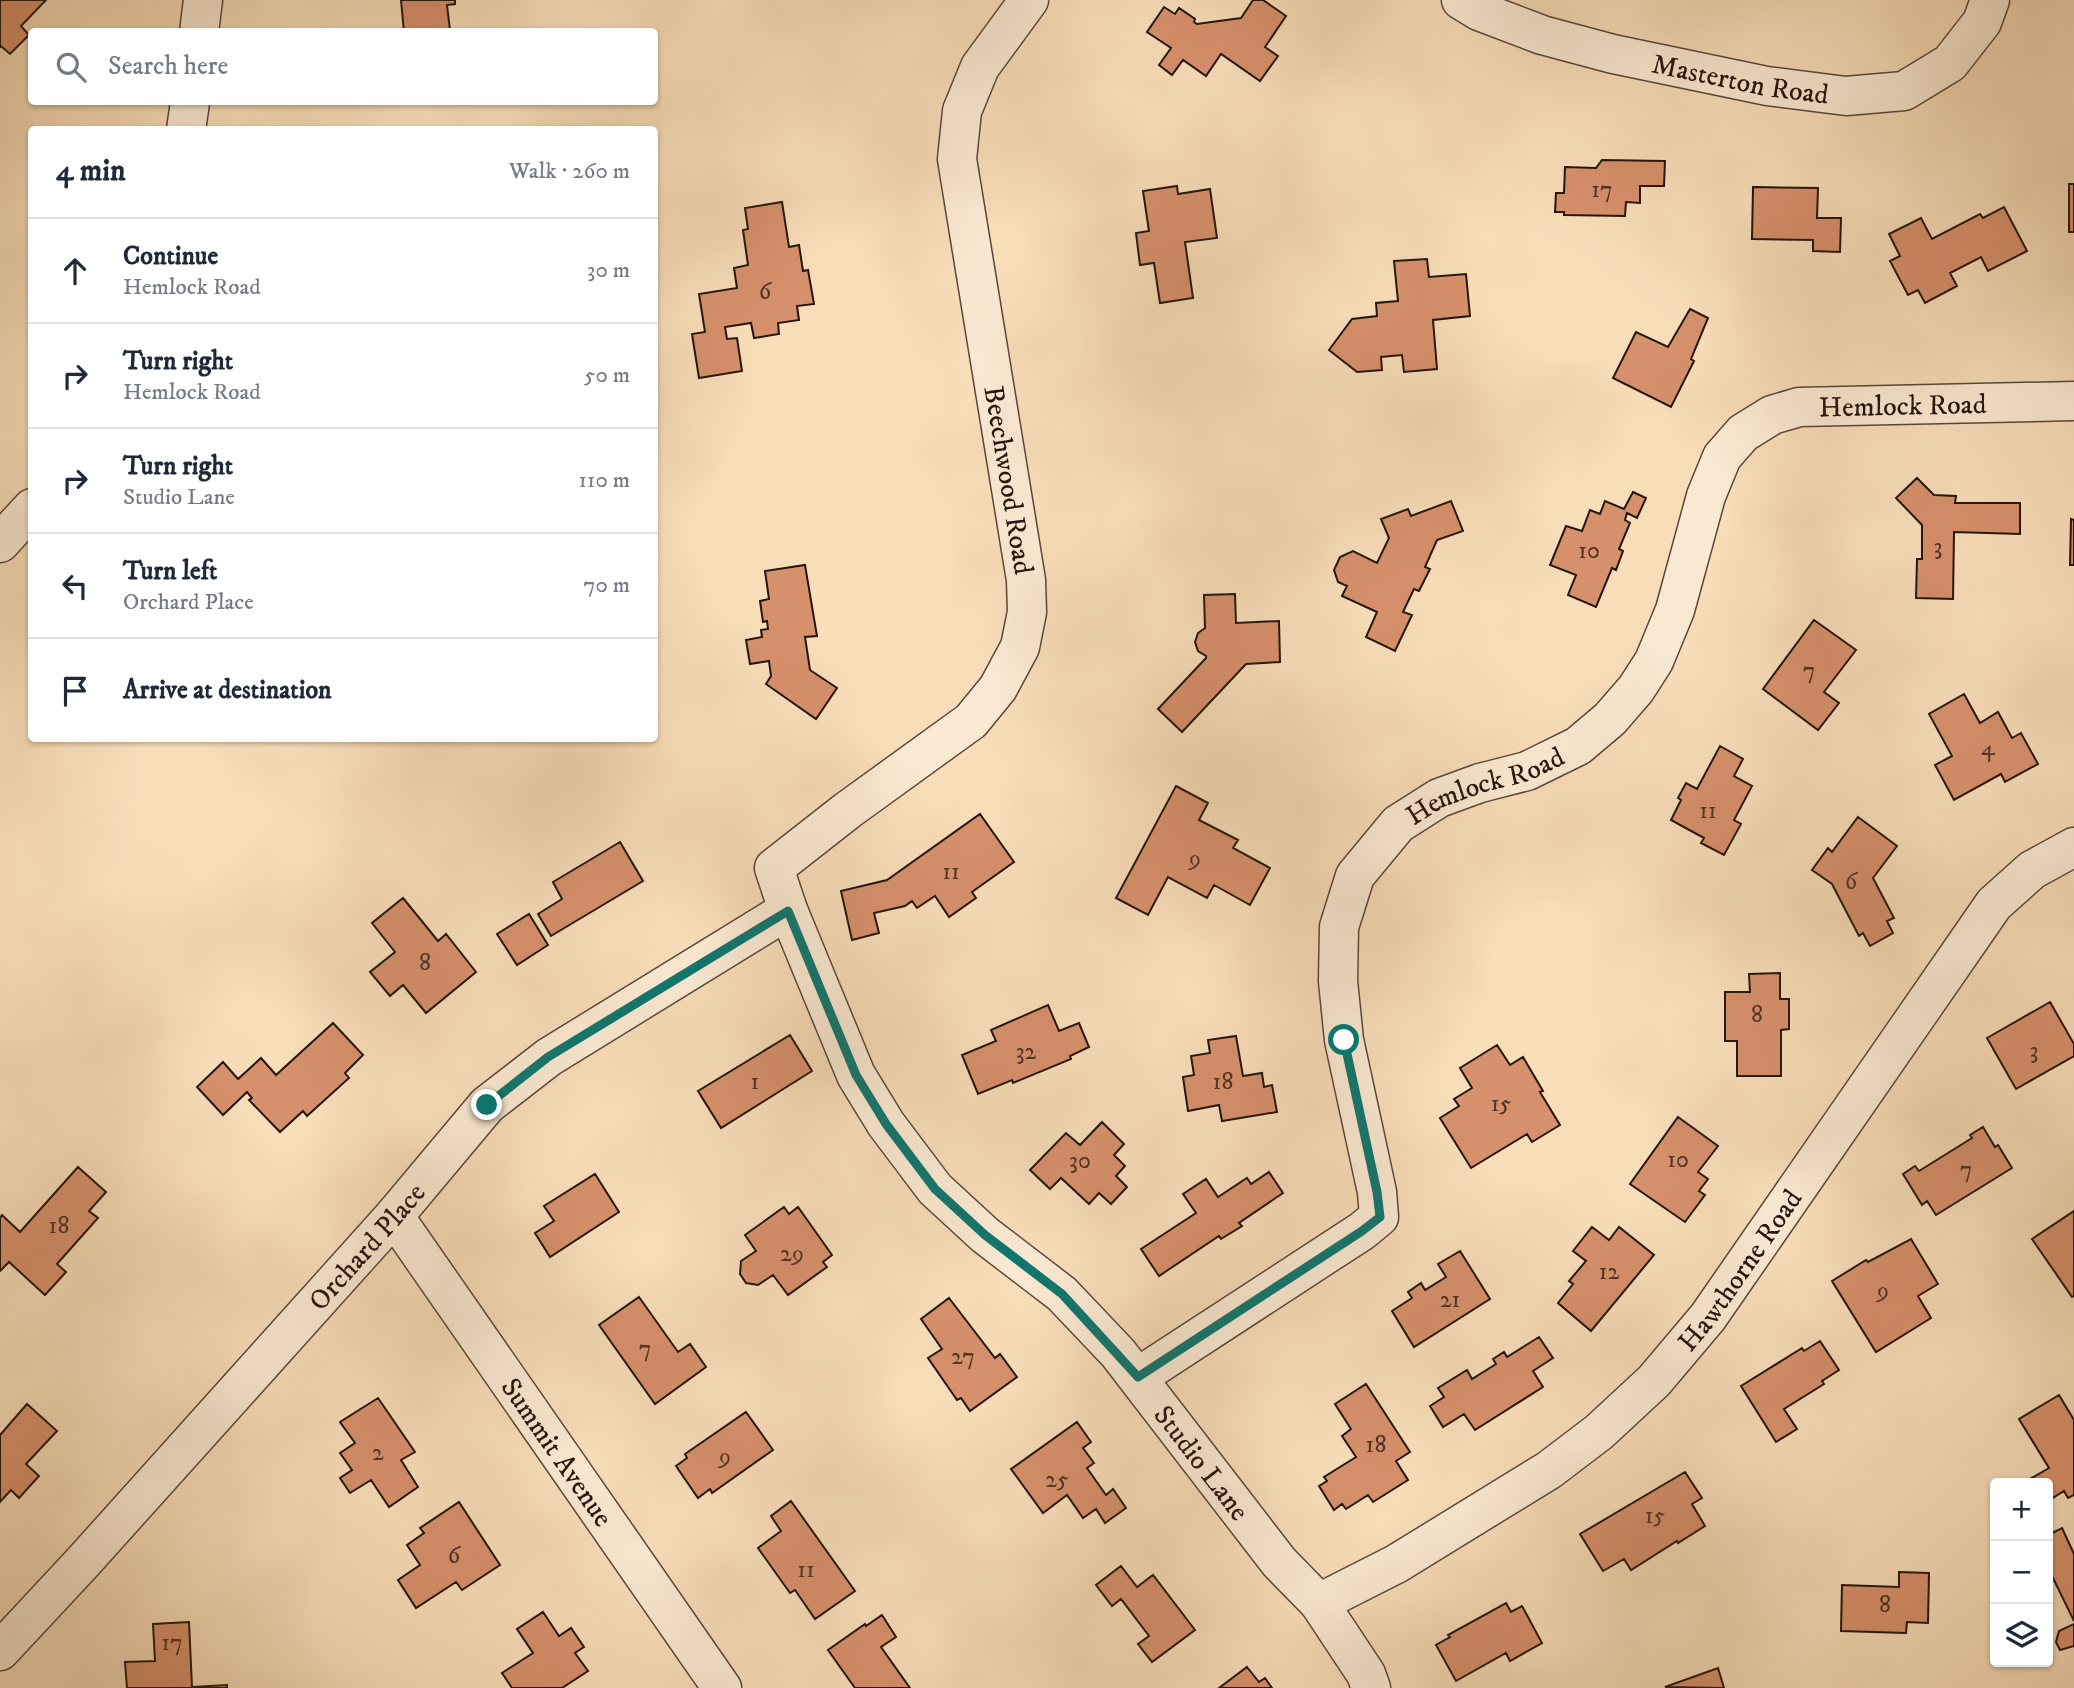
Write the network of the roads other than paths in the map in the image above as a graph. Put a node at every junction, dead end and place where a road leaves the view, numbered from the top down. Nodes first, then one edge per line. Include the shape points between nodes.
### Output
1 (203, 0) edge
2 (1029, 0) edge
3 (1461, 0) edge
4 (1990, 0) edge
5 (200, 28) edge
6 (190, 105) edge
7 (187, 126) edge
8 (2074, 401) edge
9 (28, 512) edge
10 (0, 543) edge
11 (2074, 847) edge
12 (774, 868) joint
13 (788, 911) junction
14 (394, 1216) junction
15 (1138, 1377) junction
16 (1318, 1603) junction
17 (0, 1651) edge
18 (722, 1688) edge
19 (1371, 1688) edge

1 - 5 street
2 - 12 street, Beechwood Road via 980,67 961,111 957,159 1026,580 1027,612 1020,647 998,688 971,720
3 - 4 street, Masterton Road via 1542,36 1613,54 1767,86 1846,96 1904,91 1950,63 1982,22
6 - 7 street
8 - 15 street, Hemlock Road via 1799,407 1772,415 1743,433 1722,457 1706,496 1675,610 1654,661 1611,719 1578,746 1527,771 1439,798 1398,824 1355,876 1339,927 1338,981 1344,1040 1380,1217
9 - 10 street
11 - 16 street, Hawthorne Road via 2032,870 1994,904 1708,1317 1654,1381 1600,1432 1549,1470 1396,1564
12 - 13 street, Studio Lane
13 - 14 street, Orchard Place via 548,1057 487,1105
13 - 15 street, Studio Lane via 856,1075 886,1124 935,1189 985,1235 1062,1294
14 - 17 street, Orchard Place
14 - 18 street, Summit Avenue
15 - 16 street, Studio Lane via 1279,1562
16 - 19 street, Studio Lane

